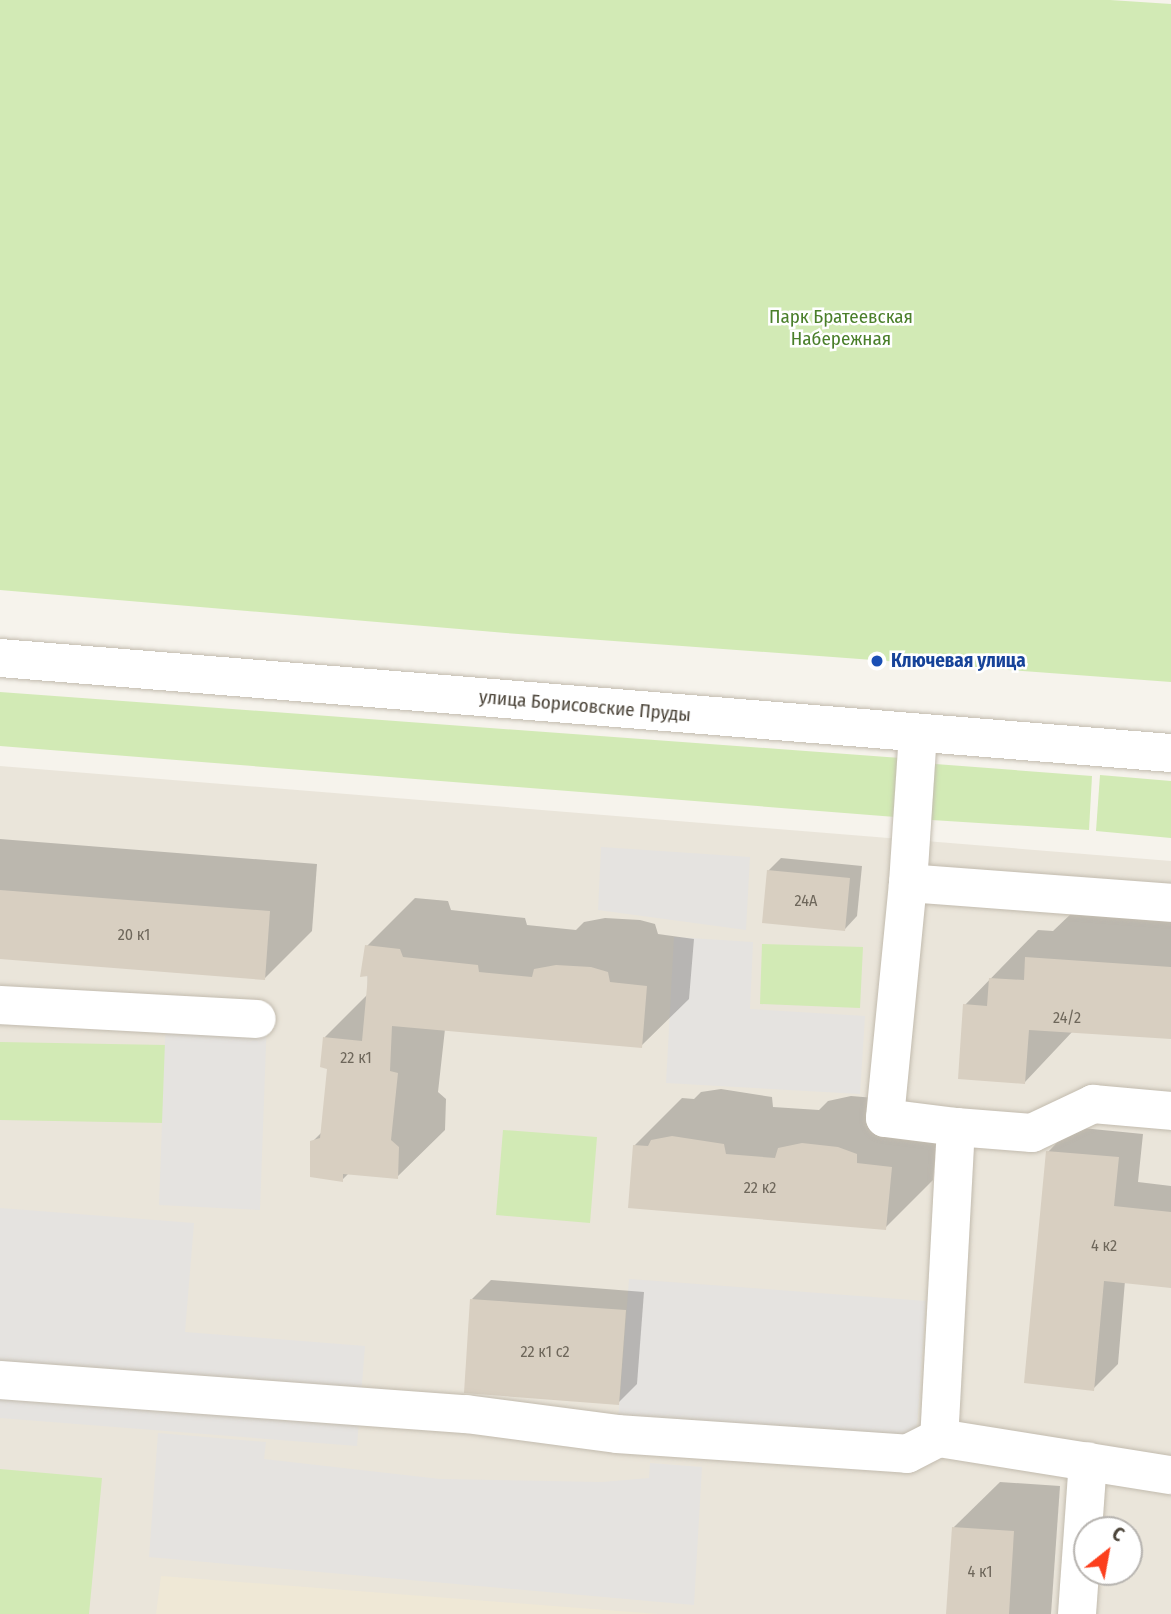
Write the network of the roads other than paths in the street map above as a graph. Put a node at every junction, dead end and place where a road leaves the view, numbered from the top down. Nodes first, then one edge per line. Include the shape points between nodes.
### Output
1 (0, 658) edge
2 (918, 733) junction
3 (1171, 753) edge
4 (908, 883) junction
5 (1171, 903) edge
6 (0, 1005) edge
7 (257, 1019) dead end
8 (1171, 1111) edge
9 (956, 1127) junction
10 (0, 1380) edge
11 (939, 1438) junction
12 (1088, 1461) junction
13 (1171, 1475) edge
14 (1077, 1614) edge

1 - 2 street, улица Борисовские Пруды
2 - 3 street, улица Борисовские Пруды
2 - 4 street
4 - 5 street
4 - 9 street via 886,1118
6 - 7 street
8 - 9 street via 1093,1104 1032,1133
9 - 11 street
10 - 11 street via 466,1414 617,1434 907,1454
11 - 12 street
12 - 13 street
12 - 14 street

